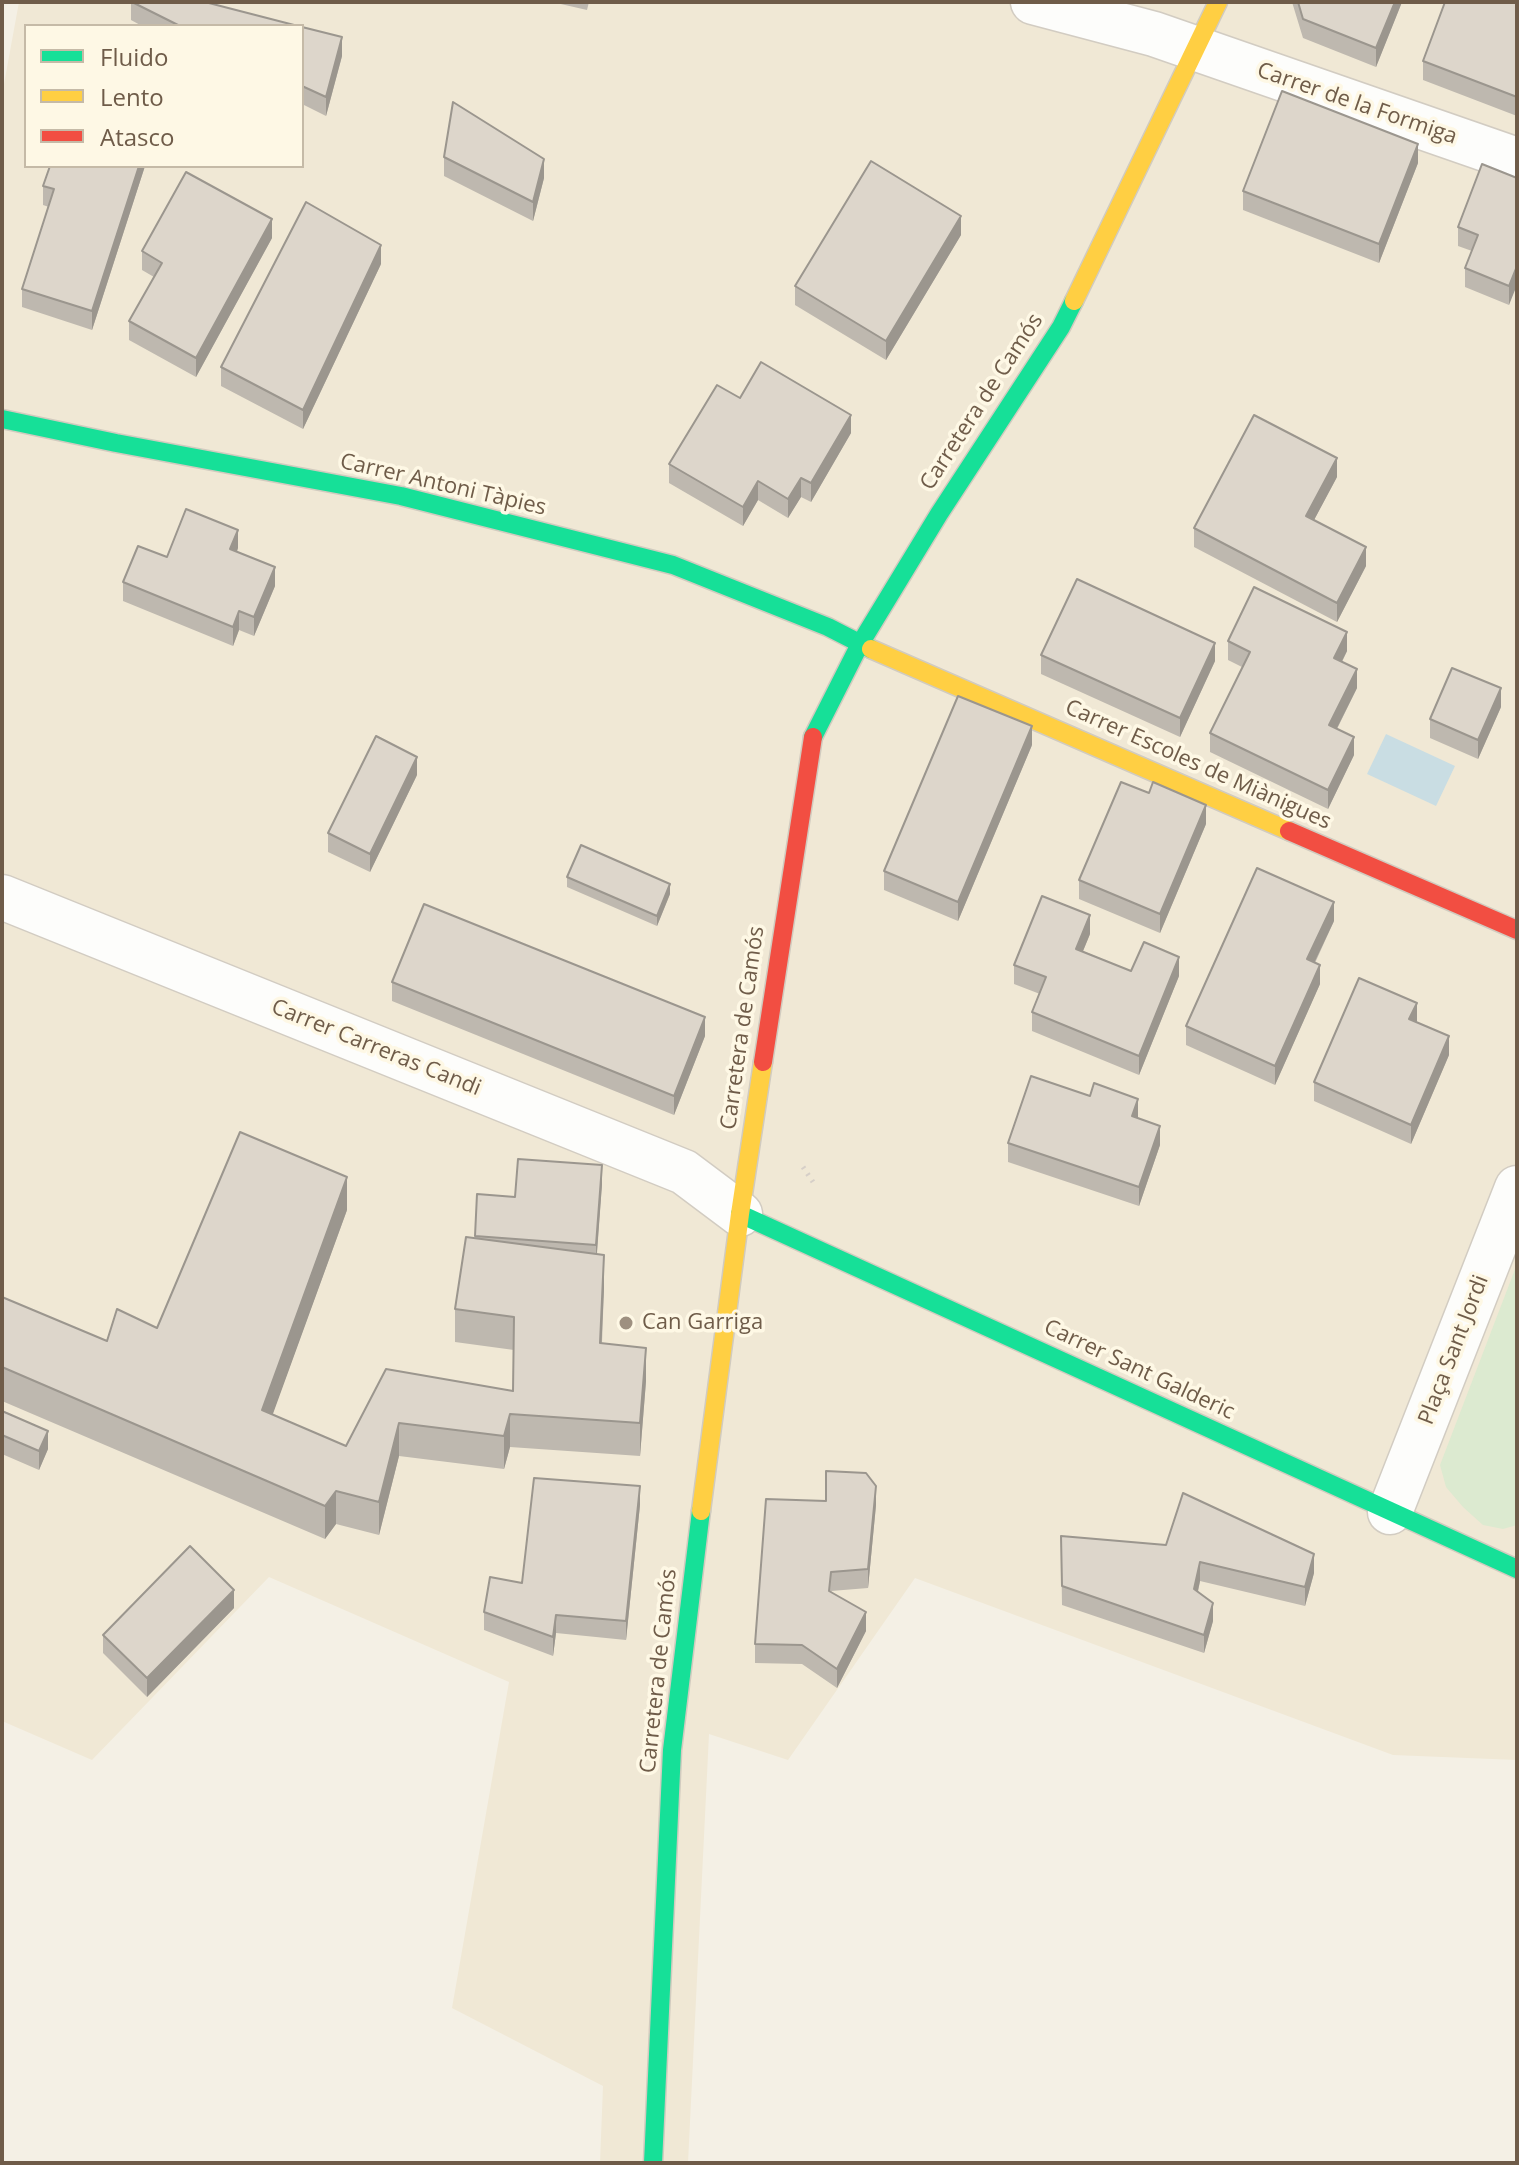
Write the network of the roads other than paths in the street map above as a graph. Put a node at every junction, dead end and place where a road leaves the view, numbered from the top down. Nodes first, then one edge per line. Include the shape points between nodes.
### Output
1 (1033, 2) edge
2 (1218, 2) edge
3 (1196, 48) junction
4 (1517, 160) edge
5 (2, 419) edge
6 (860, 644) junction
7 (2, 897) edge
8 (1517, 930) edge
9 (1517, 1188) edge
10 (740, 1214) junction
11 (1390, 1512) junction
12 (1517, 1569) edge
13 (653, 2163) edge

1 - 3 street, Carrer de la Formiga
2 - 3 street, Carretera de Camós
3 - 4 street, Carrer de la Formiga
3 - 6 street, Carretera de Camós via 1061,327
5 - 6 street, Carrer Antoni Tàpies via 401,496 673,565
6 - 8 street, Carrer Escoles de Miànigues
6 - 10 street, Carretera de Camós via 811,741
7 - 10 street, Carrer Carreras Candi via 684,1172
9 - 11 street, Plaça Sant Jordi
10 - 11 street, Carrer Sant Galderic
10 - 13 street, Carretera de Camós via 672,1750
11 - 12 street, Carrer Sant Galderic

